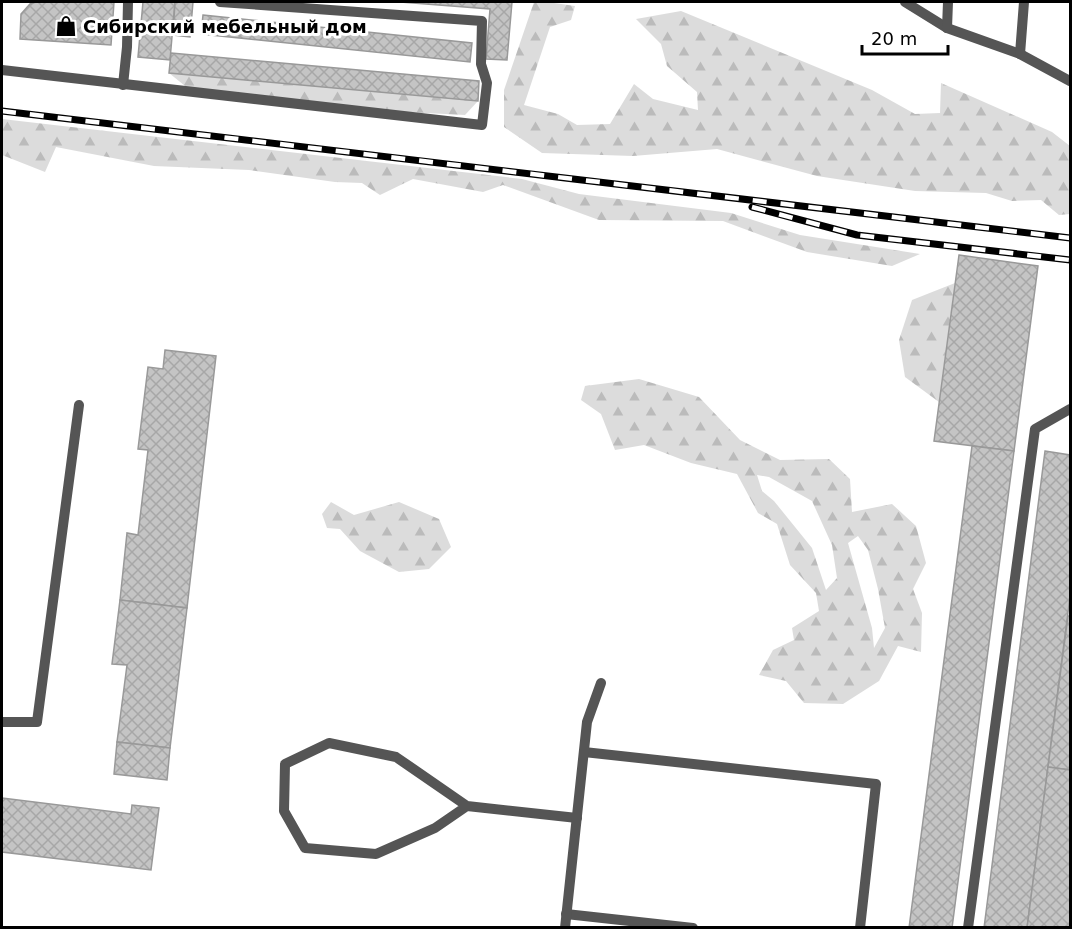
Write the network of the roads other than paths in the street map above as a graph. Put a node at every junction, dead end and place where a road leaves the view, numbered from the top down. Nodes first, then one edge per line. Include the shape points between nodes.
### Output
1 (128, 2) edge
2 (220, 2) edge
3 (905, 2) edge
4 (948, 2) edge
5 (1024, 2) edge
6 (947, 28) junction
7 (1020, 54) junction
8 (2, 70) edge
9 (1071, 81) edge
10 (123, 85) junction
11 (79, 405) dead end
12 (1071, 409) edge
13 (602, 683) dead end
14 (2, 722) edge
15 (584, 752) junction
16 (467, 806) junction
17 (577, 818) junction
18 (566, 914) junction
19 (565, 927) edge
20 (693, 927) edge
21 (860, 927) edge
22 (968, 927) edge

1 - 10 lane
2 - 10 lane via 482,21 480,64 487,83 482,125
3 - 6 lane
4 - 6 lane
5 - 7 lane
6 - 7 lane
7 - 9 lane
8 - 10 lane
11 - 14 lane via 37,722
12 - 22 lane via 1035,429
13 - 15 lane via 587,722
15 - 17 lane
15 - 21 lane via 876,784
16 - 16 lane via 396,757 329,743 285,764 285,811 305,848 376,854 435,828
16 - 17 lane
17 - 18 lane
18 - 19 lane
18 - 20 lane

